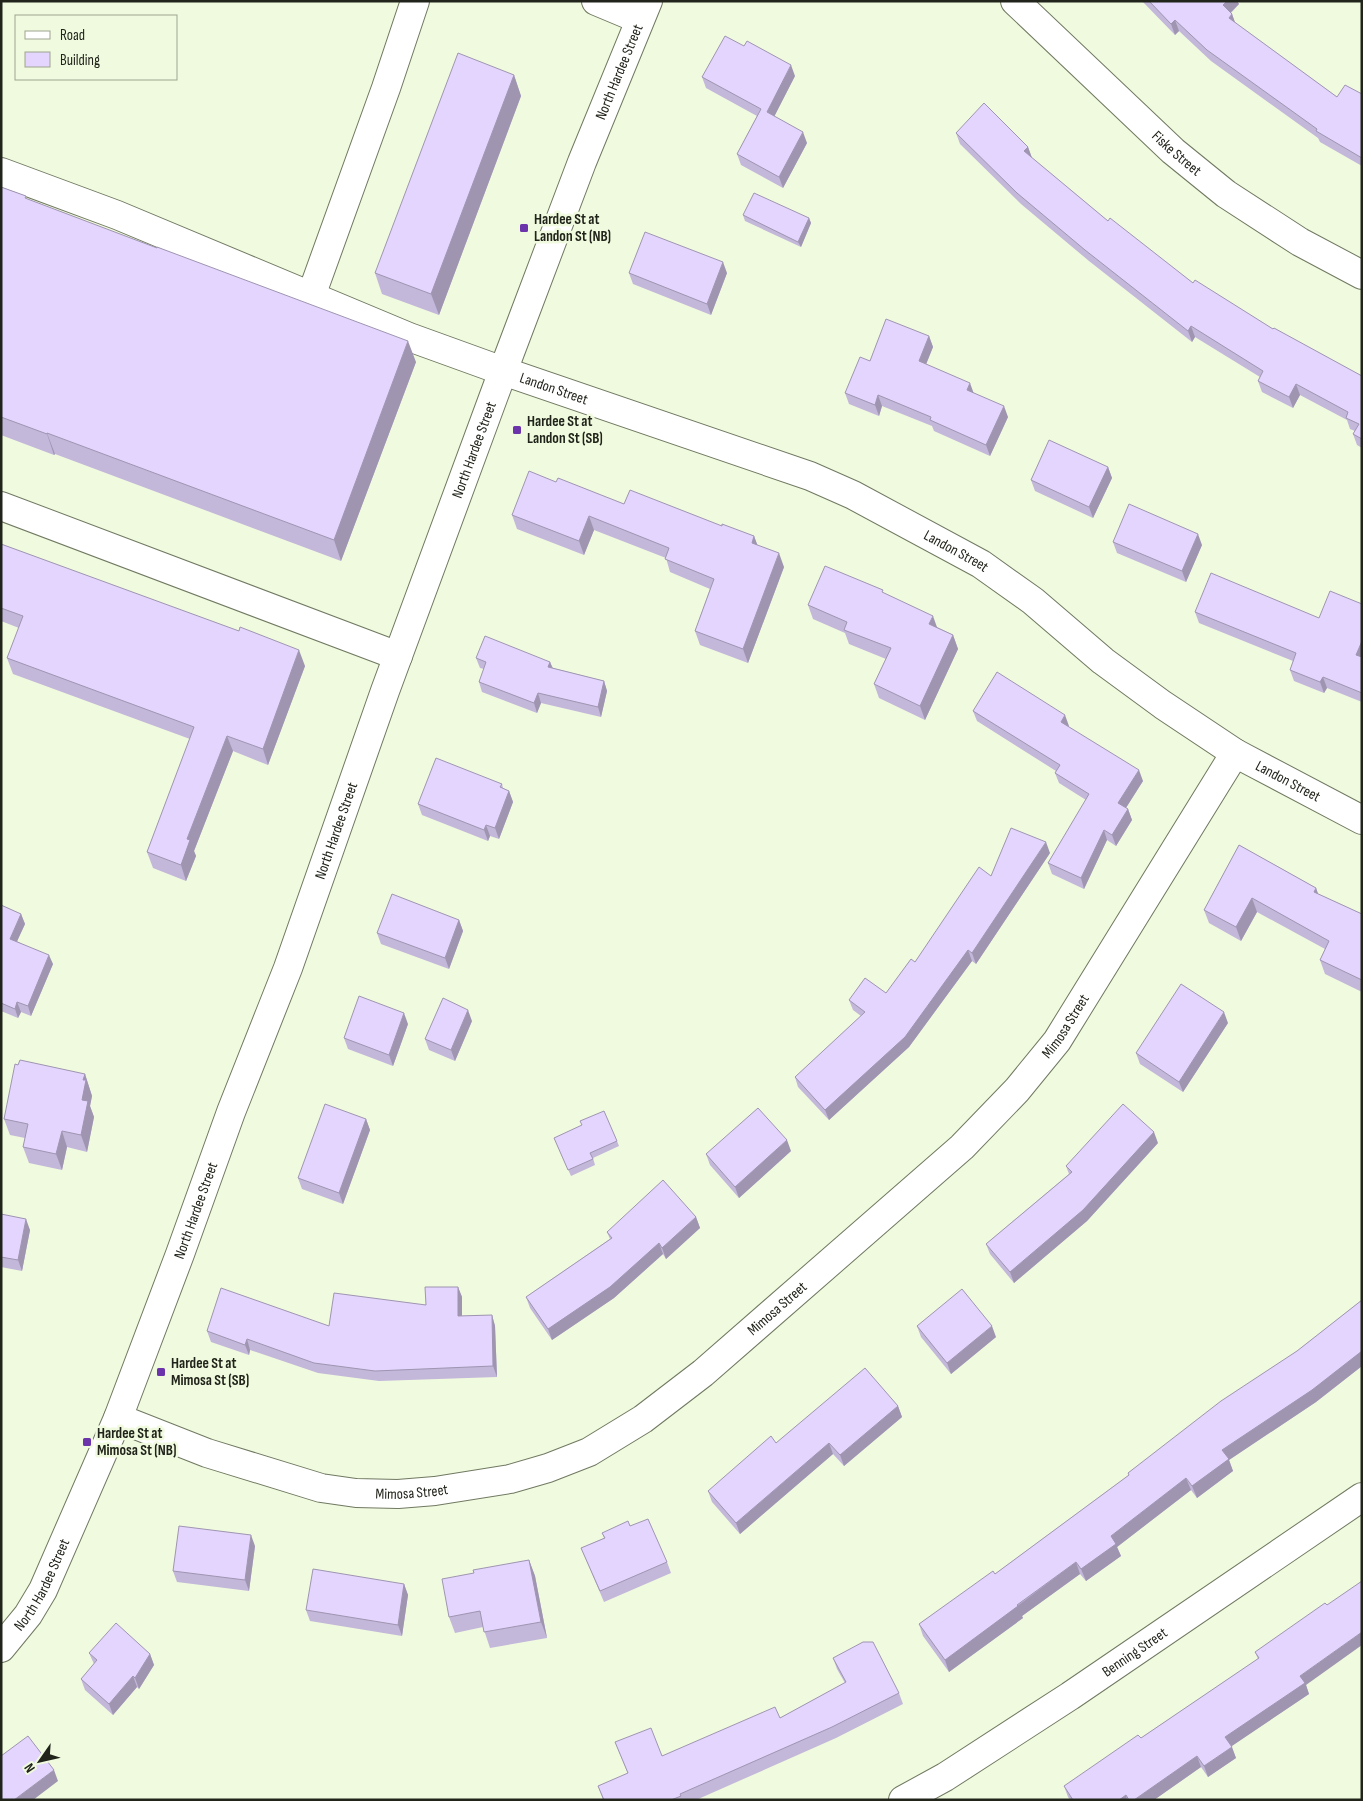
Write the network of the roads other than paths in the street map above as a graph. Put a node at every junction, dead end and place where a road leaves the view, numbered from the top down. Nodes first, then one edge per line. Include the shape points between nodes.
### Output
1 (415, 1) edge
2 (596, 1) edge
3 (1015, 1) edge
4 (643, 10) edge
5 (1, 172) edge
6 (1362, 275) edge
7 (311, 296) junction
8 (503, 371) junction
9 (1, 506) edge
10 (398, 656) junction
11 (1235, 753) junction
12 (1362, 820) edge
13 (118, 1418) junction
14 (1362, 1497) edge
15 (1, 1648) edge
16 (902, 1800) edge

1 - 7 street
2 - 4 street
3 - 6 street, Fiske Street via 1173,151 1226,194 1300,242
4 - 8 street, North Hardee Street
5 - 7 street, Landon Street via 117,215
7 - 8 street, Landon Street via 409,337
8 - 10 street, North Hardee Street
8 - 11 street, Landon Street via 810,476 853,495 981,564 1033,601 1103,661
9 - 10 street
10 - 13 street, North Hardee Street via 288,968
11 - 12 street, Landon Street
11 - 13 street, Mimosa Street via 1057,1041 1017,1090 962,1147 703,1373 643,1419 589,1452 510,1479 435,1491 356,1493 321,1488 208,1453
13 - 15 street, North Hardee Street via 43,1590 28,1615
14 - 16 street, Benning Street via 1070,1696 945,1777

